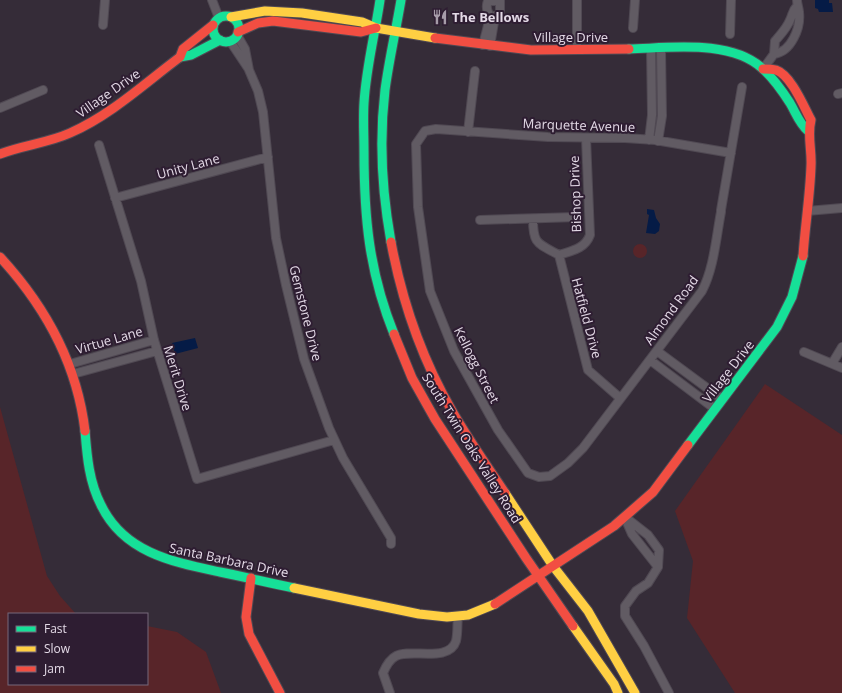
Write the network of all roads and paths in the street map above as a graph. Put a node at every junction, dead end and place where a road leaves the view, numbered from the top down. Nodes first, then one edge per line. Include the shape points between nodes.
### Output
1 (104, 0) edge
2 (212, 0) edge
3 (380, 0) edge
4 (401, 0) edge
5 (487, 0) edge
6 (577, 0) edge
7 (635, 0) edge
8 (731, 0) edge
9 (500, 1) edge
10 (797, 3) edge
11 (231, 17) junction
12 (216, 22) junction
13 (103, 25) dead end
14 (376, 28) junction
15 (634, 28) dead end
16 (397, 31) junction
17 (784, 32) junction
18 (730, 34) dead end
19 (235, 36) junction
20 (794, 36) junction
21 (220, 40) junction
22 (486, 45) junction
23 (577, 49) junction
24 (661, 49) junction
25 (651, 50) junction
26 (774, 54) junction
27 (180, 57) junction
28 (763, 69) junction
29 (475, 71) dead end
30 (742, 87) dead end
31 (43, 90) dead end
32 (0, 108) edge
33 (425, 131) joint
34 (468, 132) junction
35 (586, 138) junction
36 (649, 140) junction
37 (658, 141) junction
38 (99, 146) dead end
39 (731, 153) junction
40 (0, 154) edge
41 (268, 157) junction
42 (115, 198) junction
43 (842, 208) edge
44 (807, 211) junction
45 (576, 217) dead end
46 (533, 218) junction
47 (480, 220) dead end
48 (558, 255) junction
49 (0, 257) edge
50 (154, 340) junction
51 (132, 346) junction
52 (842, 347) edge
53 (157, 351) junction
54 (657, 351) junction
55 (804, 352) dead end
56 (135, 356) junction
57 (650, 360) junction
58 (833, 362) junction
59 (70, 364) junction
60 (842, 368) edge
61 (73, 374) junction
62 (620, 398) junction
63 (722, 399) junction
64 (715, 409) junction
65 (334, 440) junction
66 (539, 477) joint
67 (625, 517) junction
68 (652, 542) junction
69 (391, 544) dead end
70 (645, 549) junction
71 (553, 566) junction
72 (658, 567) junction
73 (538, 575) junction
74 (251, 578) junction
75 (458, 616) junction
76 (280, 693) edge
77 (390, 693) edge
78 (618, 693) edge
79 (635, 693) edge
80 (669, 693) edge

1 - 13 street
2 - 12 street
3 - 14 street, South Twin Oaks Valley Road
4 - 16 street, South Twin Oaks Valley Road
5 - 9 street
5 - 22 street via 485,8 489,18
6 - 23 street
7 - 15 street
8 - 18 street
9 - 22 street via 500,13 495,16
10 - 17 street
10 - 20 street via 799,12
11 - 12 street via 223,16
11 - 14 street, Village Drive via 252,12 283,11 362,22
11 - 19 street via 236,22
12 - 21 street via 213,32
12 - 27 street, Village Drive via 183,50
14 - 16 street, Village Drive
14 - 19 street, Village Drive via 361,32 273,22 258,23
14 - 73 street, South Twin Oaks Valley Road via 364,102 364,198 373,264 387,316 412,378 435,419
16 - 22 street, Village Drive
16 - 71 street, South Twin Oaks Valley Road via 384,103 384,200 394,260 407,308 429,368 451,410
17 - 20 street
17 - 26 street via 775,41
19 - 21 street
19 - 41 street, Gemstone Drive via 258,91
20 - 26 street via 793,42 781,53
21 - 27 street, Village Drive via 188,56
22 - 23 street, Village Drive via 531,50
23 - 25 street, Village Drive
24 - 25 street, Village Drive
24 - 28 street, Village Drive via 723,50 742,55
24 - 37 street via 662,116
25 - 36 street via 652,115
26 - 28 street
27 - 40 street, Village Drive via 106,113 78,130
28 - 44 street, Village Drive via 777,71 800,98 811,120 808,131 811,166
29 - 34 street
30 - 39 street, Almond Road
31 - 32 street
33 - 34 street, Marquette Avenue via 436,129
33 - 66 street, Kellogg Street via 416,144 418,208 430,291 454,351 498,430 528,473
34 - 35 street, Marquette Avenue
35 - 36 street, Marquette Avenue
35 - 48 street, Bishop Drive via 590,235 588,242
36 - 37 street, Marquette Avenue
37 - 39 street, Marquette Avenue
38 - 42 street, Merit Drive
39 - 54 street, Almond Road via 708,280
41 - 42 street, Unity Lane
41 - 65 street, Gemstone Drive via 276,238 286,286 304,359
42 - 50 street, Merit Drive via 141,281
43 - 44 street
44 - 63 street, Village Drive via 802,264 792,297 777,327
45 - 46 street
46 - 47 street
46 - 48 street via 533,236 536,241
48 - 62 street, Hatfield Drive via 588,370
49 - 59 street, Santa Barbara Drive via 33,295
50 - 51 street, Virtue Lane
50 - 53 street, Merit Drive
51 - 56 street
51 - 59 street, Virtue Lane
52 - 58 street
53 - 56 street, Virtue Lane
53 - 65 street, Merit Drive via 197,479
54 - 57 street, Almond Road
54 - 63 street
55 - 58 street
56 - 61 street, Virtue Lane
57 - 62 street, Almond Road
57 - 64 street
58 - 60 street
59 - 61 street, Santa Barbara Drive
61 - 74 street, Santa Barbara Drive via 95,494 106,516 120,533 135,546 162,559
62 - 66 street, Almond Road via 583,448 568,463 550,476
63 - 64 street, Village Drive
64 - 67 street, Village Drive via 653,492
65 - 69 street, Gemstone Drive via 391,538
67 - 68 street via 648,535
67 - 70 street via 632,534
67 - 71 street, Village Drive
68 - 70 street
68 - 72 street via 659,550
70 - 72 street
71 - 73 street, Village Drive
71 - 79 street, South Twin Oaks Valley Road via 607,640
72 - 80 street via 648,583 636,591 625,606 625,616
73 - 75 street, Santa Barbara Drive via 496,603
73 - 78 street, South Twin Oaks Valley Road
74 - 75 street, Santa Barbara Drive via 419,614
74 - 76 street via 246,617 249,634
75 - 77 street via 456,642 451,648 441,653 397,655 388,663 383,673

